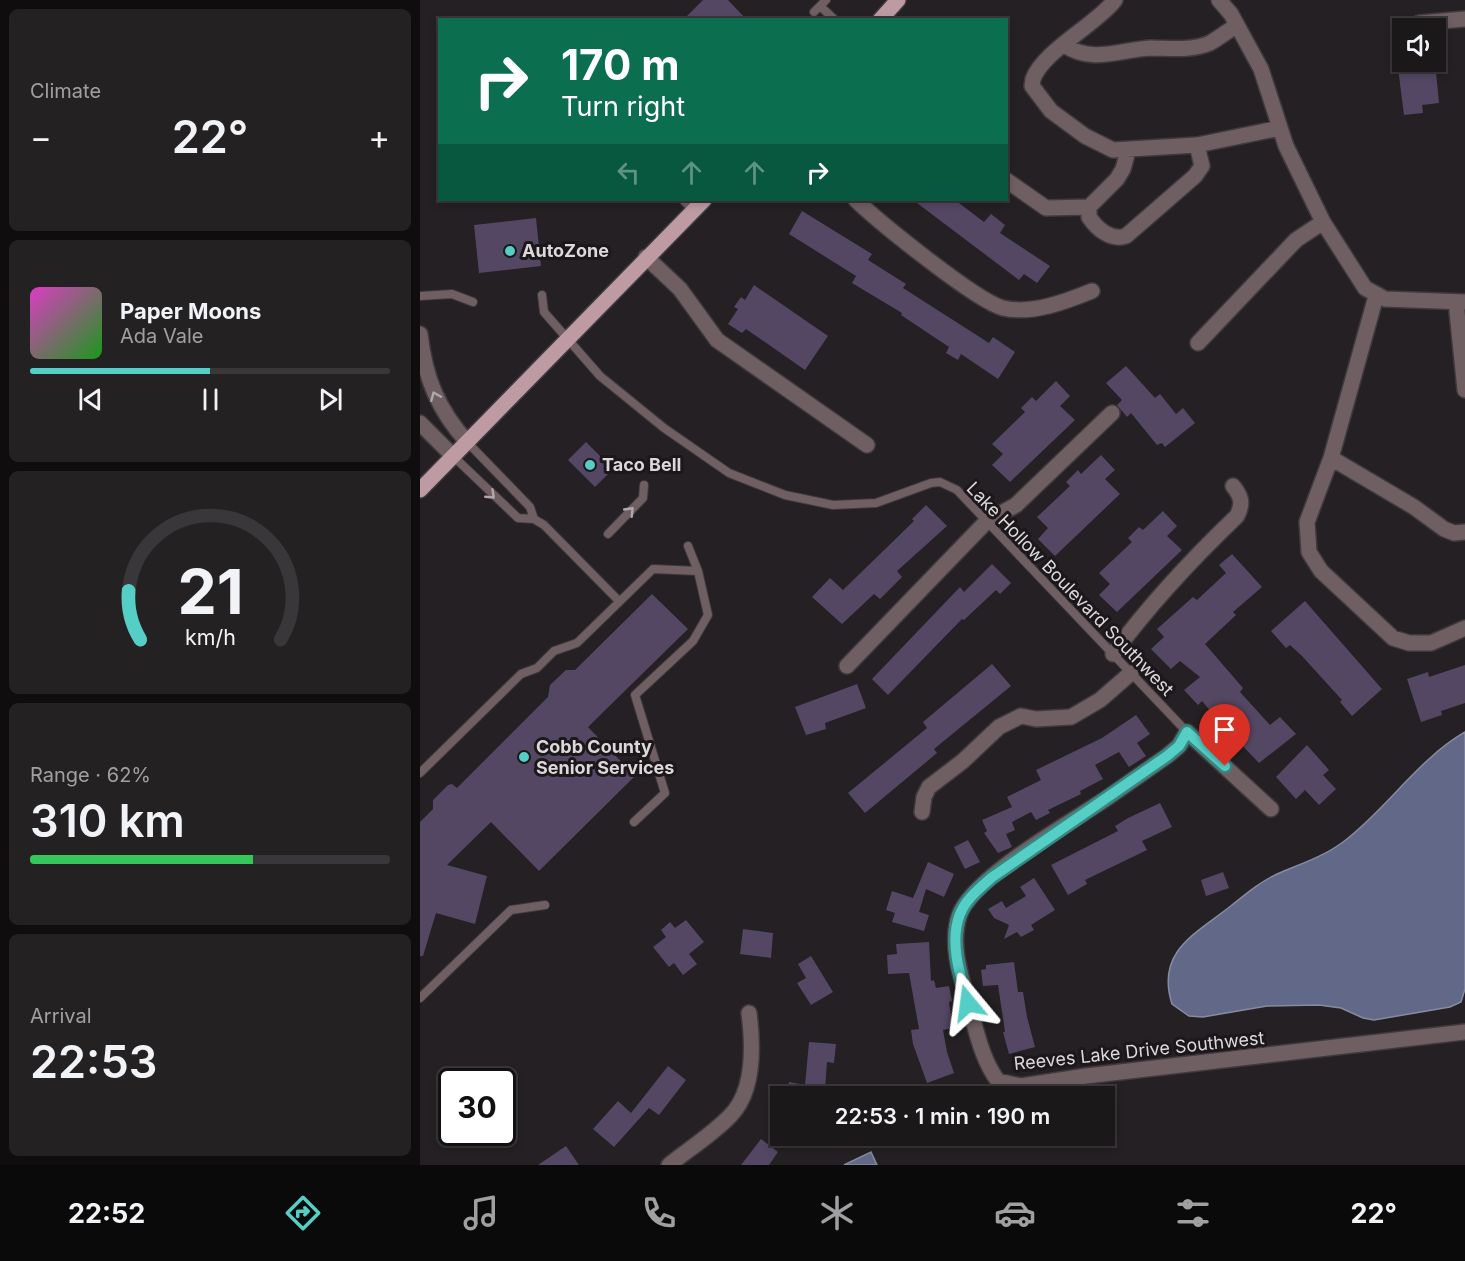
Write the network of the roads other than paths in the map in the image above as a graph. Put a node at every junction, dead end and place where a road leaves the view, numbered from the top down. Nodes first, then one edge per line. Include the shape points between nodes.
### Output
1 (898, 0) edge
2 (1115, 0) edge
3 (1219, 0) edge
4 (823, 3) edge
5 (814, 12) dead end
6 (834, 18) edge
7 (881, 18) edge
8 (1465, 19) edge
9 (1446, 21) edge
10 (1237, 25) junction
11 (1064, 45) junction
12 (1280, 128) junction
13 (1197, 145) junction
14 (1128, 151) junction
15 (1008, 181) edge
16 (857, 201) edge
17 (693, 203) edge
18 (1089, 207) junction
19 (1323, 222) junction
20 (646, 258) junction
21 (1092, 291) dead end
22 (542, 295) dead end
23 (420, 296) edge
24 (1376, 296) junction
25 (1460, 302) edge
26 (473, 303) dead end
27 (420, 334) edge
28 (568, 341) junction
29 (1198, 343) dead end
30 (1465, 390) edge
31 (1112, 413) dead end
32 (420, 423) edge
33 (468, 443) junction
34 (867, 445) dead end
35 (454, 457) junction
36 (1331, 458) junction
37 (644, 485) dead end
38 (1233, 486) dead end
39 (420, 490) edge
40 (534, 519) junction
41 (987, 521) junction
42 (1465, 532) edge
43 (609, 534) dead end
44 (688, 546) dead end
45 (698, 571) junction
46 (619, 601) junction
47 (1465, 628) edge
48 (1113, 654) junction
49 (847, 666) dead end
50 (1131, 673) junction
51 (1187, 732) junction
52 (420, 773) edge
53 (1271, 809) dead end
54 (922, 812) dead end
55 (634, 822) dead end
56 (545, 905) dead end
57 (420, 998) edge
58 (749, 1013) dead end
59 (1465, 1032) edge
60 (669, 1165) edge

1 - 7 main road
2 - 11 street
3 - 10 street
4 - 5 lane
4 - 6 lane
8 - 9 street
10 - 11 street via 1198,46 1149,48 1106,56 1080,53
10 - 12 street via 1261,69
11 - 14 street via 1035,74 1032,86 1041,100 1085,136 1105,147
12 - 13 street
12 - 19 street
13 - 14 street
13 - 18 street via 1202,166 1195,176 1126,236 1111,236 1100,230 1089,217
14 - 18 street via 1117,179
15 - 18 street via 1046,208
16 - 21 street via 874,218 1001,308 1042,306
17 - 20 main road
19 - 24 street via 1365,288
19 - 29 street via 1296,240
20 - 28 main road
20 - 34 street via 680,289 717,340
22 - 28 lane, Lake Hollow Boulevard Southwest via 544,312
23 - 26 lane via 452,294
24 - 25 street
24 - 36 street
25 - 30 street
33 -> 27 street via 449,423 434,395 423,362
28 - 33 main road
28 - 41 lane, Lake Hollow Boulevard Southwest via 600,376 664,428 704,458 755,485 809,502 852,506 940,482 957,490
31 - 41 street via 1016,505
32 - 35 street
33 - 35 main road
33 - 40 lane via 530,507
35 - 39 main road
35 -> 40 lane via 518,518
36 - 42 street via 1444,529
36 - 47 street via 1307,522 1313,562 1393,638 1431,644
43 -> 37 lane via 643,498
38 - 48 street via 1241,496 1237,516 1189,564
40 - 46 lane
41 - 48 lane, Lake Hollow Boulevard Southwest
41 - 49 street
44 - 45 lane
45 - 46 lane via 653,569
45 - 55 lane via 708,615 693,641 635,695 664,794
46 - 52 lane via 577,643 554,651 537,668 521,675
48 - 50 lane, Lake Hollow Boulevard Southwest
50 - 51 lane, Lake Hollow Boulevard Southwest
50 - 54 street via 1100,700 1071,717 1021,717 999,726 929,787
51 - 53 street
51 - 59 street, Reeves Lake Drive Southwest via 1167,756 991,878 960,913 956,928 960,976 981,1046 998,1081 1021,1086
56 - 57 lane via 511,910
58 - 60 street via 752,1037 747,1085 732,1114

